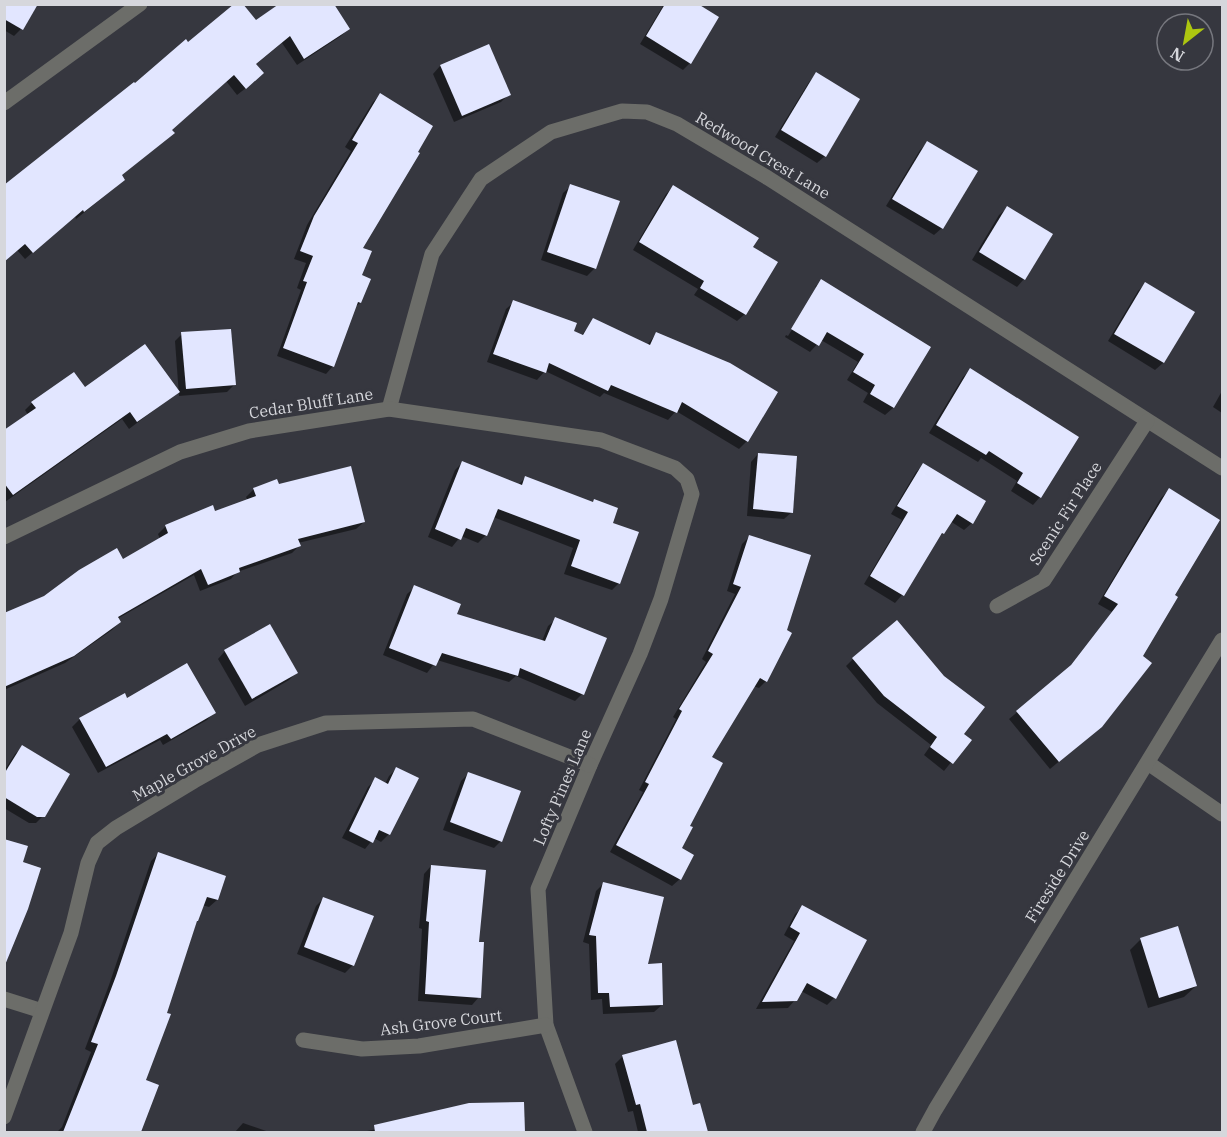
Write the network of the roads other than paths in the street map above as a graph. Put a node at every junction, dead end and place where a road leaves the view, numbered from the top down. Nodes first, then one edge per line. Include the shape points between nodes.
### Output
1 (140, 4) edge
2 (4, 103) edge
3 (389, 409) junction
4 (1147, 421) junction
5 (675, 468) joint
6 (1222, 468) edge
7 (4, 537) edge
8 (998, 606) dead end
9 (1222, 640) edge
10 (1148, 763) junction
11 (590, 765) junction
12 (1222, 814) edge
13 (4, 999) edge
14 (42, 1011) junction
15 (546, 1025) junction
16 (303, 1040) dead end
17 (4, 1117) edge
18 (585, 1132) edge
19 (923, 1132) edge

1 - 2 street
3 - 4 street, Redwood Crest Lane via 432,254 481,179 551,132 622,111 647,112 677,124
3 - 5 street, Cedar Bluff Lane via 601,440
3 - 7 street, Cedar Bluff Lane via 249,431 180,452
4 - 6 street, Redwood Crest Lane
4 - 8 street, Scenic Fir Place via 1044,580
5 - 11 street, Lofty Pines Lane via 687,479 692,494 686,517 640,654
9 - 10 street, Fireside Drive
10 - 12 street
10 - 19 street, Fireside Drive
11 - 14 street, Maple Grove Drive via 473,720 326,723 258,745 125,822 98,843 88,862 71,933
11 - 15 street, Lofty Pines Lane via 538,889
13 - 14 street
14 - 17 street, Maple Grove Drive
15 - 16 street, Ash Grove Court via 419,1046 362,1049
15 - 18 street, Lofty Pines Lane

